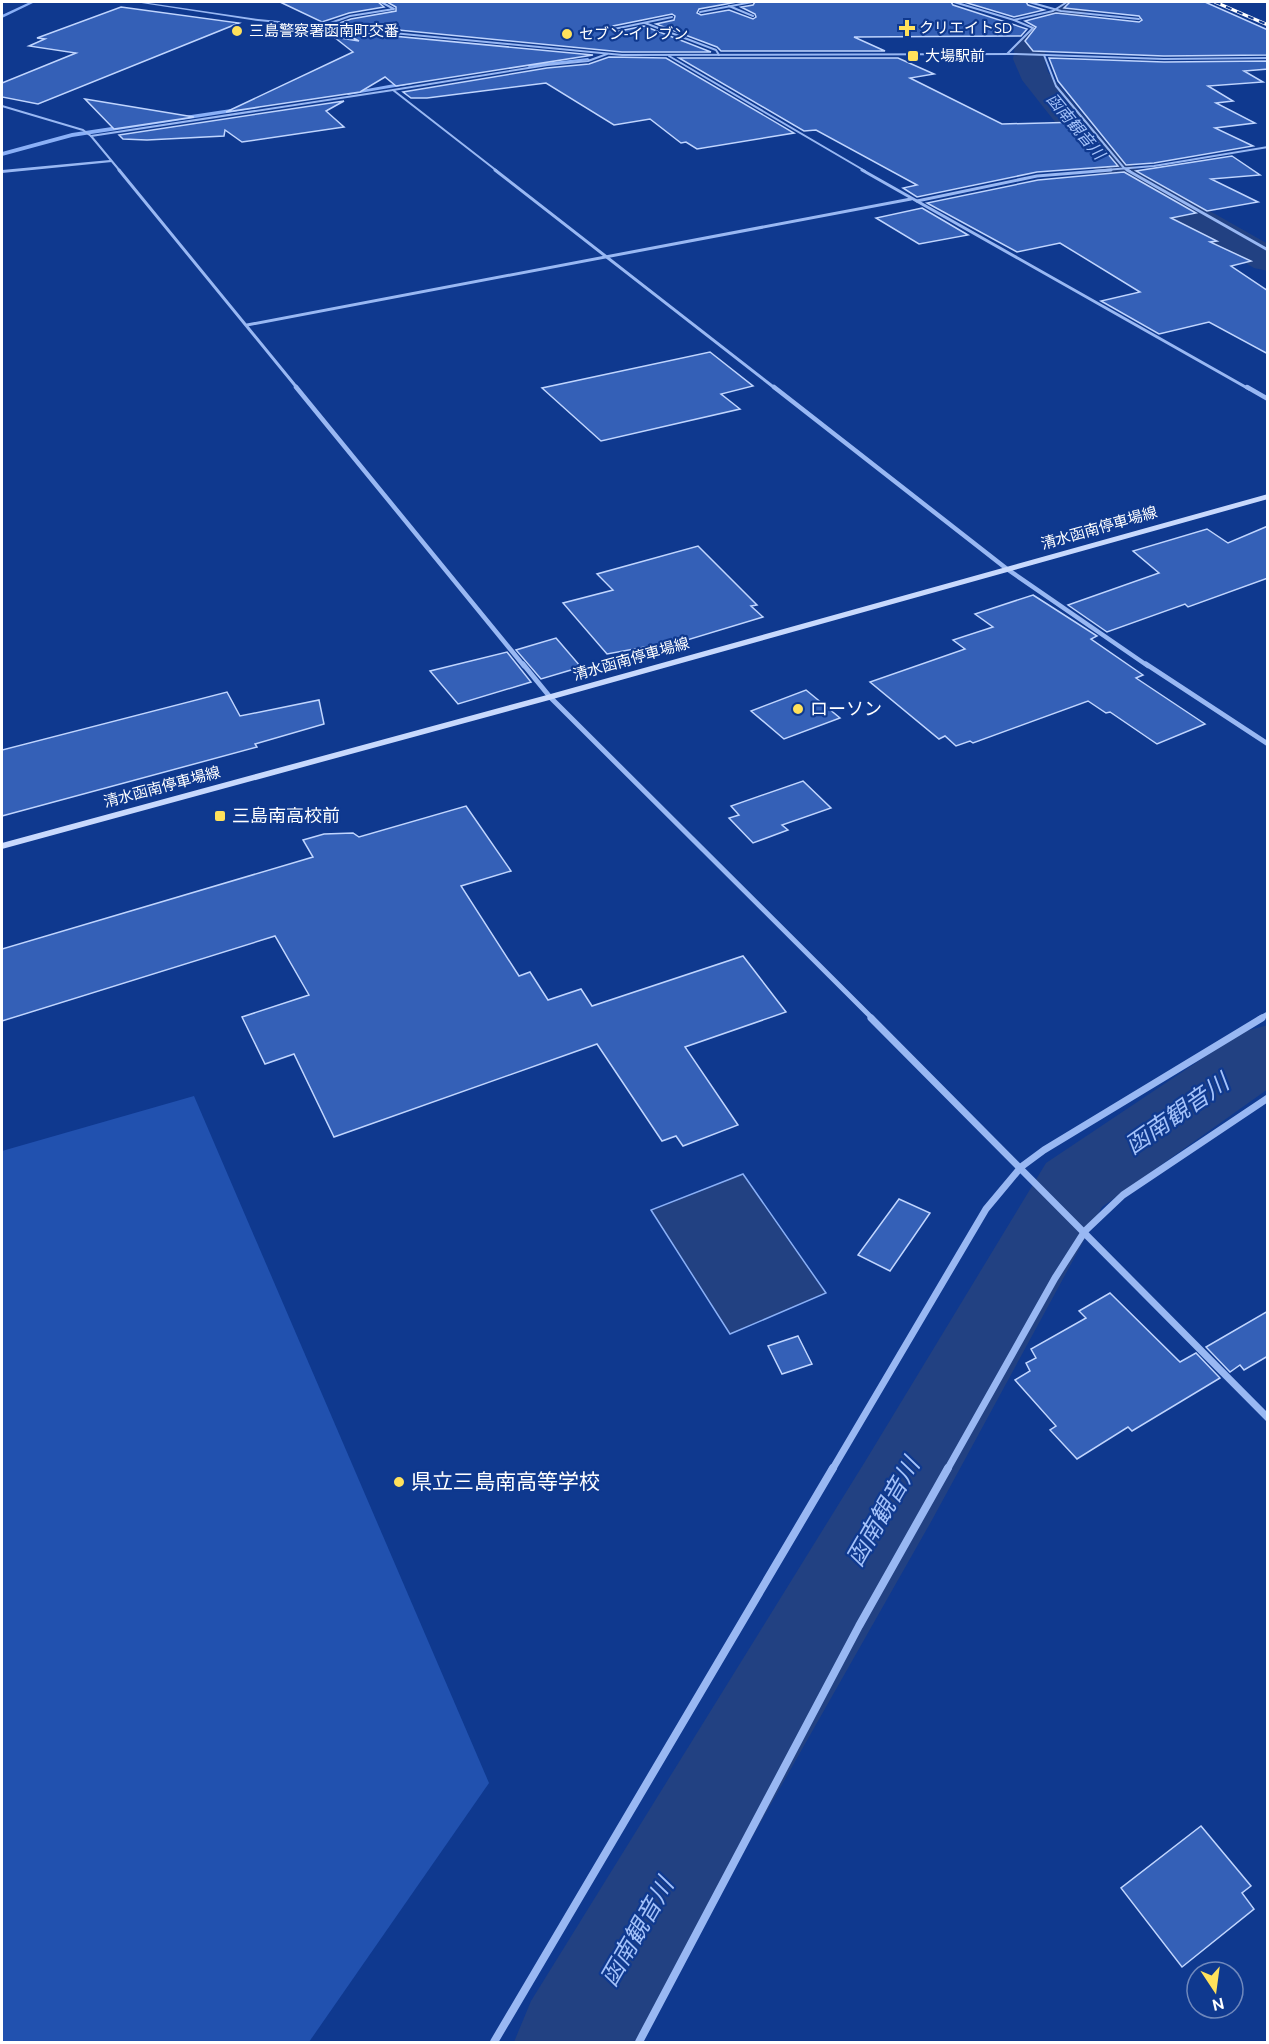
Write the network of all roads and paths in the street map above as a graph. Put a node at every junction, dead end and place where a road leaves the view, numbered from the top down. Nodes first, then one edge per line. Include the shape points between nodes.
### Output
1 (137, 2) edge
2 (381, 2) edge
3 (753, 2) edge
4 (954, 2) edge
5 (1029, 2) edge
6 (1067, 2) edge
7 (729, 6) junction
8 (1056, 10) junction
9 (700, 12) dead end
10 (753, 16) dead end
11 (672, 17) dead end
12 (1139, 19) dead end
13 (1014, 20) junction
14 (645, 23) junction
15 (322, 26) junction
16 (614, 29) dead end
17 (607, 54) junction
18 (1007, 54) junction
19 (1043, 55) junction
20 (669, 56) junction
21 (719, 56) junction
22 (1268, 58) edge
23 (393, 90) junction
24 (2, 106) edge
25 (89, 134) junction
26 (1268, 147) edge
27 (110, 161) junction
28 (1124, 168) junction
29 (2, 172) edge
30 (912, 199) junction
31 (917, 201) junction
32 (1268, 250) edge
33 (608, 257) junction
34 (247, 325) junction
35 (1268, 399) edge
36 (1268, 496) edge
37 (1007, 569) junction
38 (550, 697) junction
39 (1268, 744) edge
40 (2, 846) edge
41 (1268, 1014) edge
42 (1268, 1098) edge
43 (1021, 1167) junction
44 (1084, 1231) junction
45 (1268, 1418) edge
46 (494, 2043) edge
47 (639, 2043) edge

1 - 15 street
2 - 15 street via 394,9 350,16
3 - 7 street
4 - 13 street
5 - 8 street
6 - 8 street
7 - 9 street
7 - 10 street
8 - 12 street
8 - 13 street
11 - 14 street
13 - 18 street via 1033,28
14 - 16 street
14 - 21 street via 716,50
15 - 17 street
17 - 20 street
17 - 23 street via 588,61
18 - 19 street
18 - 21 street
19 - 22 street
19 - 28 street via 1056,86
20 - 21 street
20 - 30 street
23 - 25 street
23 - 33 street
24 - 25 street
25 - 27 street
26 - 28 street
27 - 29 street
27 - 34 street
28 - 31 street via 1037,176
28 - 32 street
30 - 31 street
30 - 33 street
31 - 35 street
33 - 34 street
33 - 37 street
34 - 38 street
36 - 37 main road, 清水函南停車場線
37 - 38 main road, 清水函南停車場線
37 - 39 street
38 - 40 main road, 清水函南停車場線
38 - 43 street
41 - 43 street
42 - 44 street via 1123,1195
43 - 44 street
43 - 46 street via 986,1209
44 - 45 street
44 - 47 street via 859,1626

